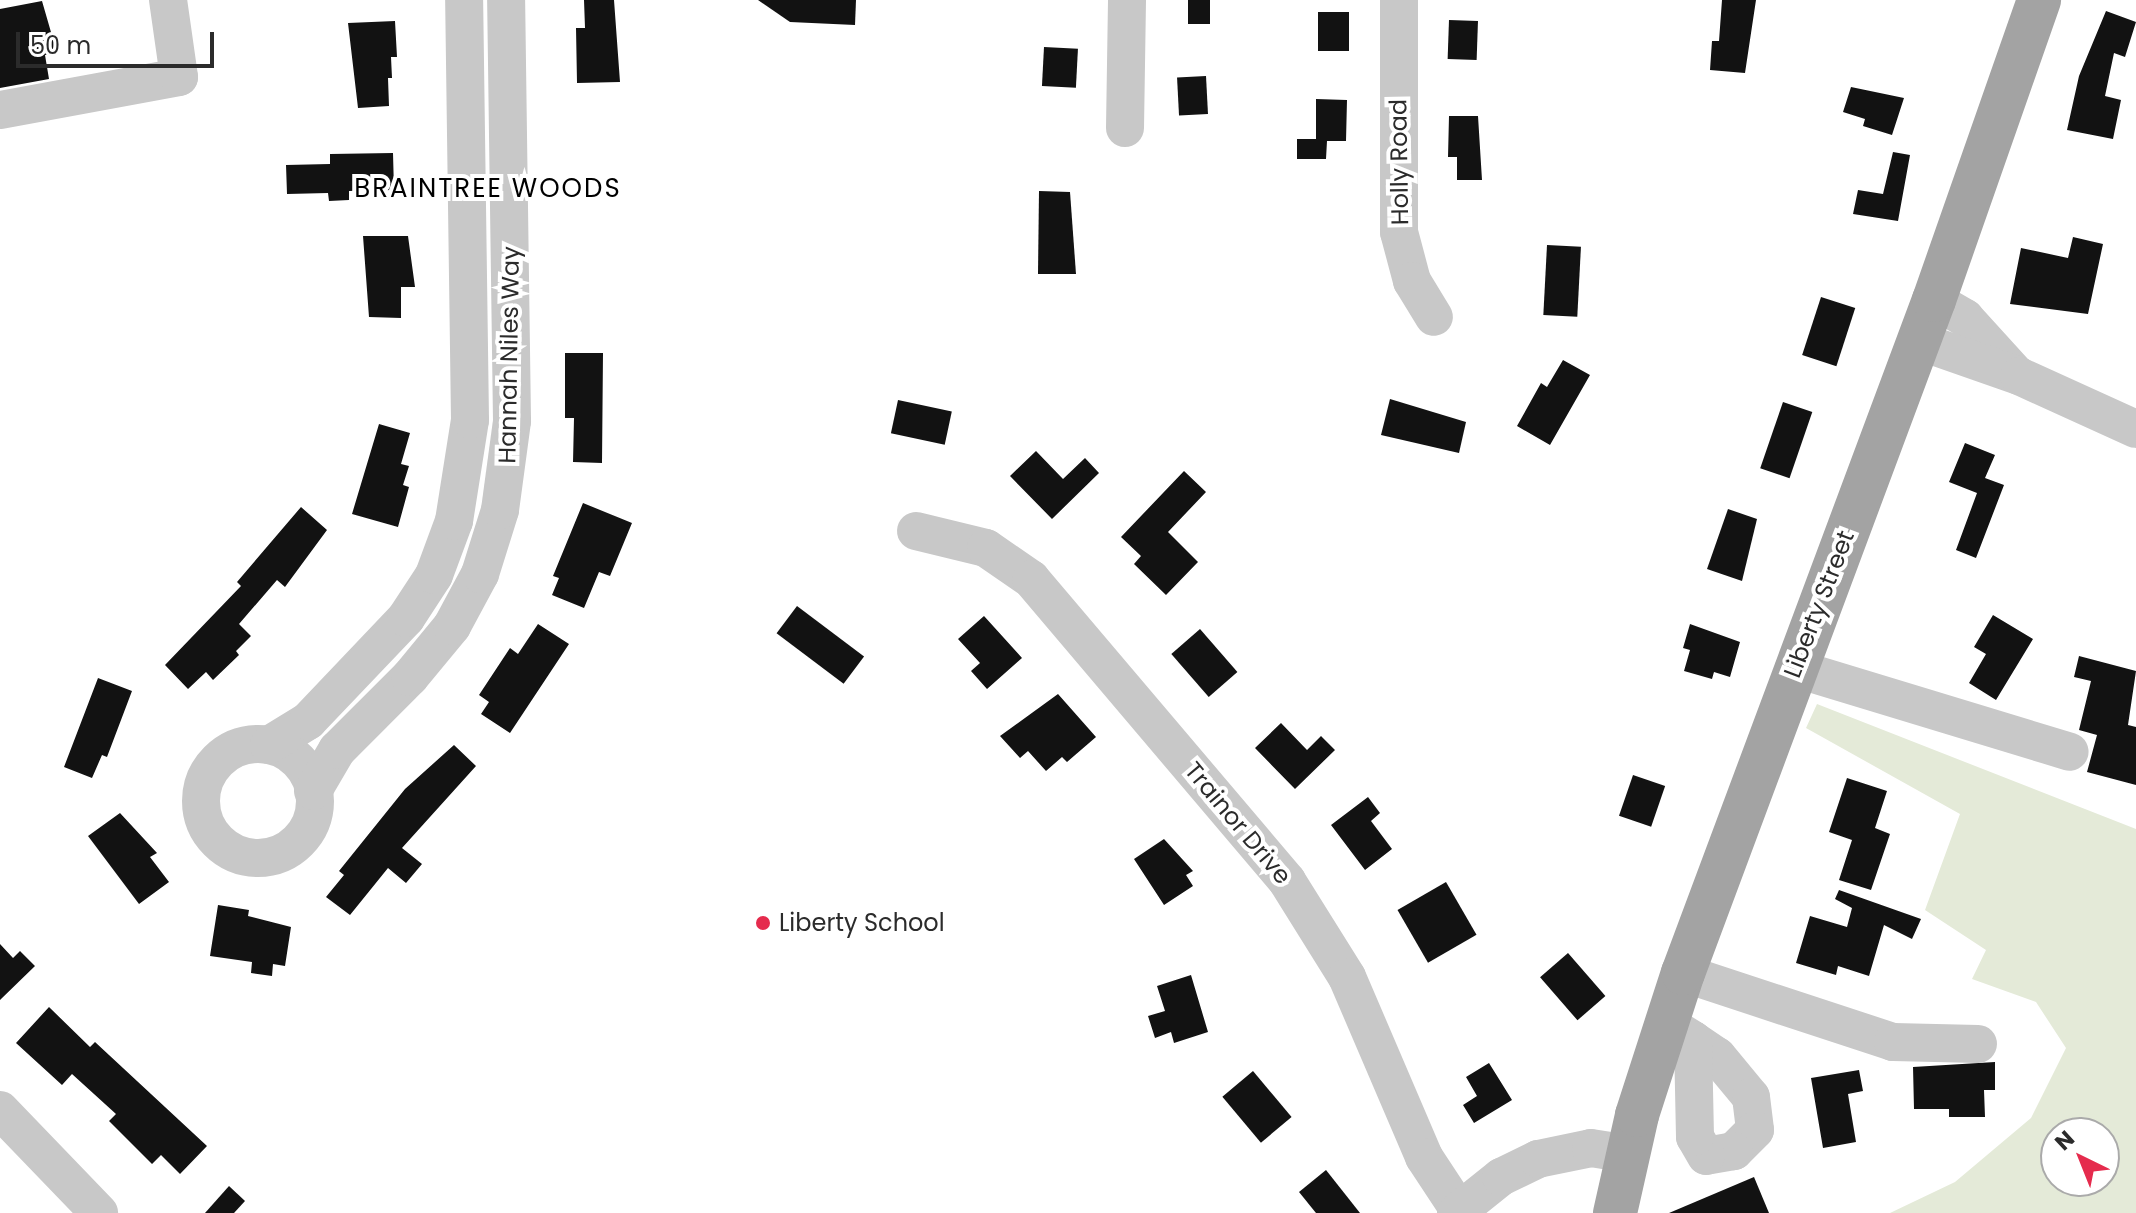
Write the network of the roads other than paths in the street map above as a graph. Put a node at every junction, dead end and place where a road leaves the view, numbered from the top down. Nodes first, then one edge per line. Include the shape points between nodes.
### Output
1 (168, 0) edge
2 (464, 0) edge
3 (506, 0) edge
4 (1127, 0) edge
5 (1399, 0) edge
6 (2039, 0) edge
7 (0, 110) edge
8 (1125, 128) dead end
9 (469, 218) junction
10 (511, 218) junction
11 (1934, 300) junction
12 (1434, 317) dead end
13 (1919, 341) junction
14 (2019, 376) junction
15 (2136, 429) edge
16 (916, 531) dead end
17 (1794, 668) junction
18 (269, 745) junction
19 (2070, 752) dead end
20 (313, 791) junction
21 (1683, 973) junction
22 (1978, 1044) dead end
23 (0, 1110) edge
24 (1627, 1154) junction
25 (1458, 1211) edge
26 (99, 1213) edge
27 (1615, 1213) edge

1 - 7 street via 179,77
2 - 9 street, Hannah Niles Way
3 - 10 street, Hannah Niles Way
4 - 8 street
5 - 12 street, Holly Road via 1399,232 1412,281
6 - 11 main road, Liberty Street
9 - 10 street
9 - 18 street, Hannah Niles Way via 467,459 442,558 417,603 380,649 308,721
10 - 20 street, Hannah Niles Way via 511,442 488,553 439,644 337,750
11 - 13 main road, Liberty Street
11 - 14 street via 1965,318
13 - 14 street
13 - 17 main road, Liberty Street
14 - 15 street
16 - 25 street, Trainor Drive via 986,548 1031,579 1287,881 1347,977 1424,1157
17 - 19 street
17 - 21 main road, Liberty Street
18 - 20 street via 295,758
18 - 20 street, Hannah Niles Way via 229,752 208,774 201,803 217,841 253,858 282,852 309,826
21 - 22 street via 1893,1042
21 - 24 main road, Liberty Street via 1679,1032
23 - 26 street
24 - 25 street via 1591,1148 1538,1159 1501,1177
24 - 27 main road, Liberty Street

